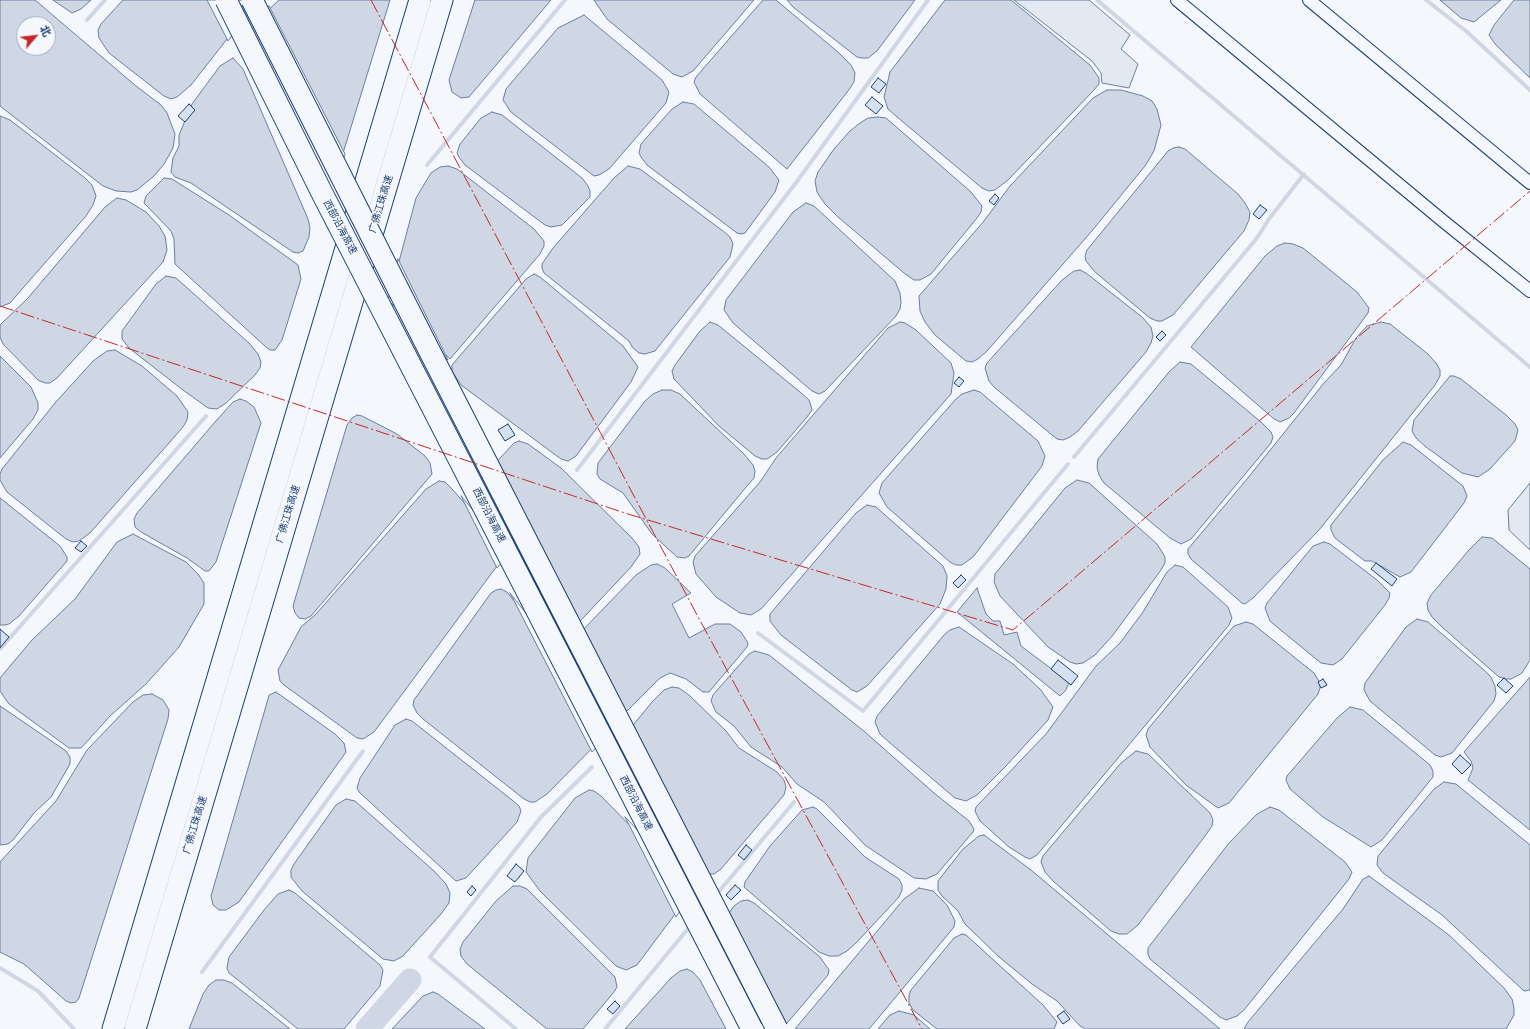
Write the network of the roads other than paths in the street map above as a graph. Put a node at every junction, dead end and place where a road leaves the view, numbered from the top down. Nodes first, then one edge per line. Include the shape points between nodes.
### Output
1 (226, 0) edge
2 (252, 0) edge
3 (420, 0) edge
4 (442, 0) edge
5 (1177, 0) edge
6 (1309, 0) edge
7 (1530, 183) edge
8 (1530, 291) edge
9 (132, 1014) edge
10 (113, 1029) edge
11 (752, 1029) edge
12 (777, 1029) edge

1 - 11 highway, 西部沿海高速, bridge via 322,193
2 - 12 highway, bridge via 439,371
3 - 9 highway, 广佛江珠高速
4 - 9 highway, 广佛江珠高速
5 - 8 street
6 - 7 street
9 - 10 highway, 广佛江珠高速

